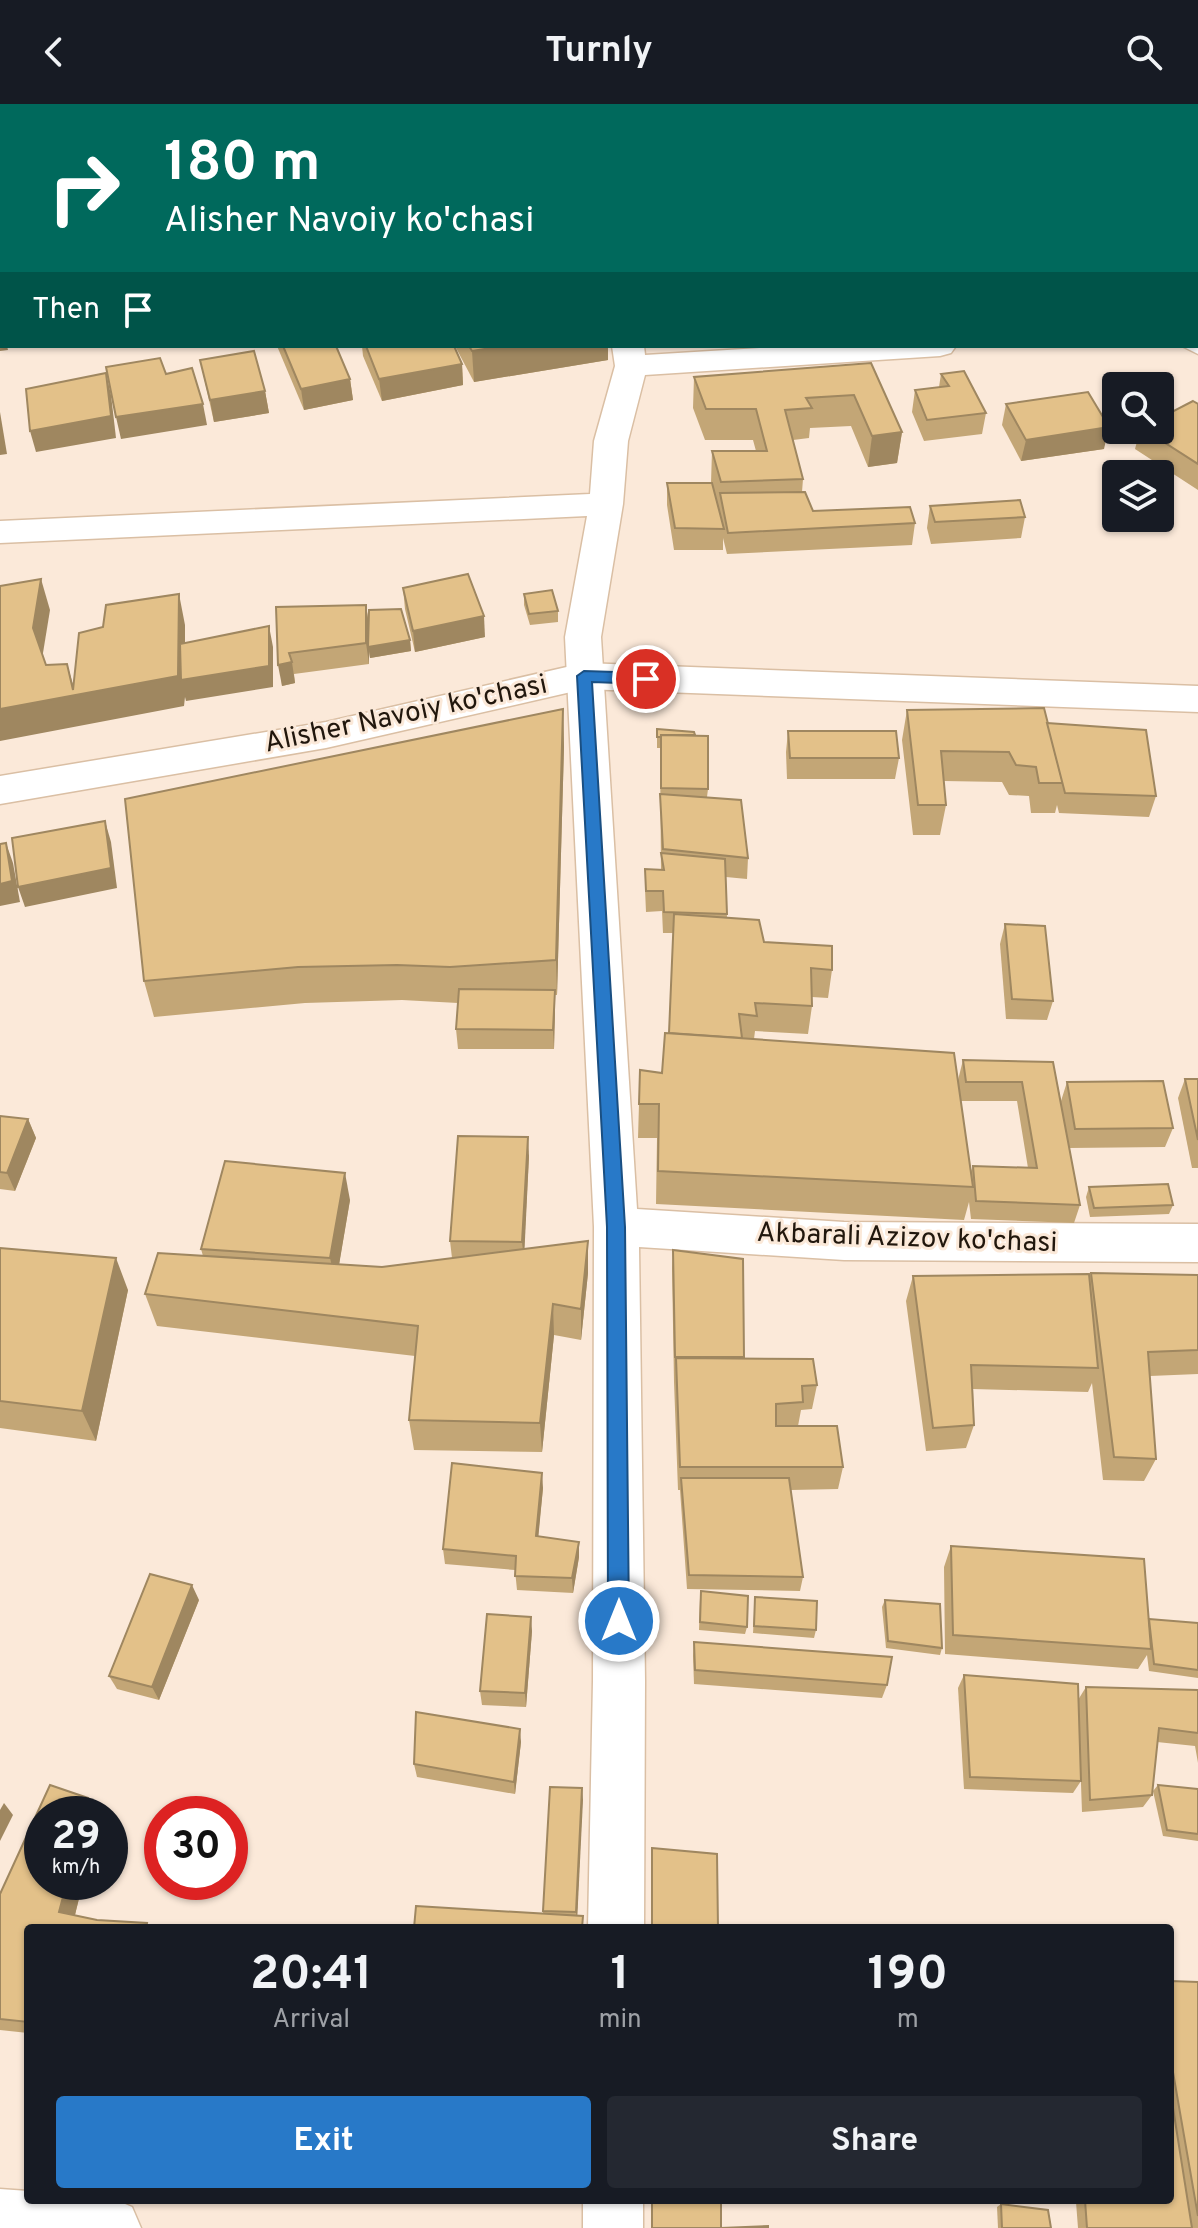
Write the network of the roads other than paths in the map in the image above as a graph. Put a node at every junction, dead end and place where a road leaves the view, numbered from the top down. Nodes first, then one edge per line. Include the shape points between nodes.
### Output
1 (878, 348) edge
2 (629, 356) edge
3 (606, 504) junction
4 (0, 532) edge
5 (584, 676) junction
6 (1198, 699) edge
7 (0, 790) edge
8 (616, 1227) junction
9 (1198, 1243) edge
10 (616, 1924) edge
11 (613, 2204) edge
12 (0, 2219) edge
13 (111, 2228) edge
14 (613, 2228) edge

1 - 2 street
2 - 3 street via 611,441
3 - 4 street
3 - 5 street via 583,637
5 - 6 street, Alisher Navoiy ko'chasi
5 - 7 street, Alisher Navoiy ko'chasi via 326,735
5 - 8 street
8 - 9 street, Akbarali Azizov ko'chasi via 844,1241
8 - 10 street
11 - 14 street
12 - 13 street

